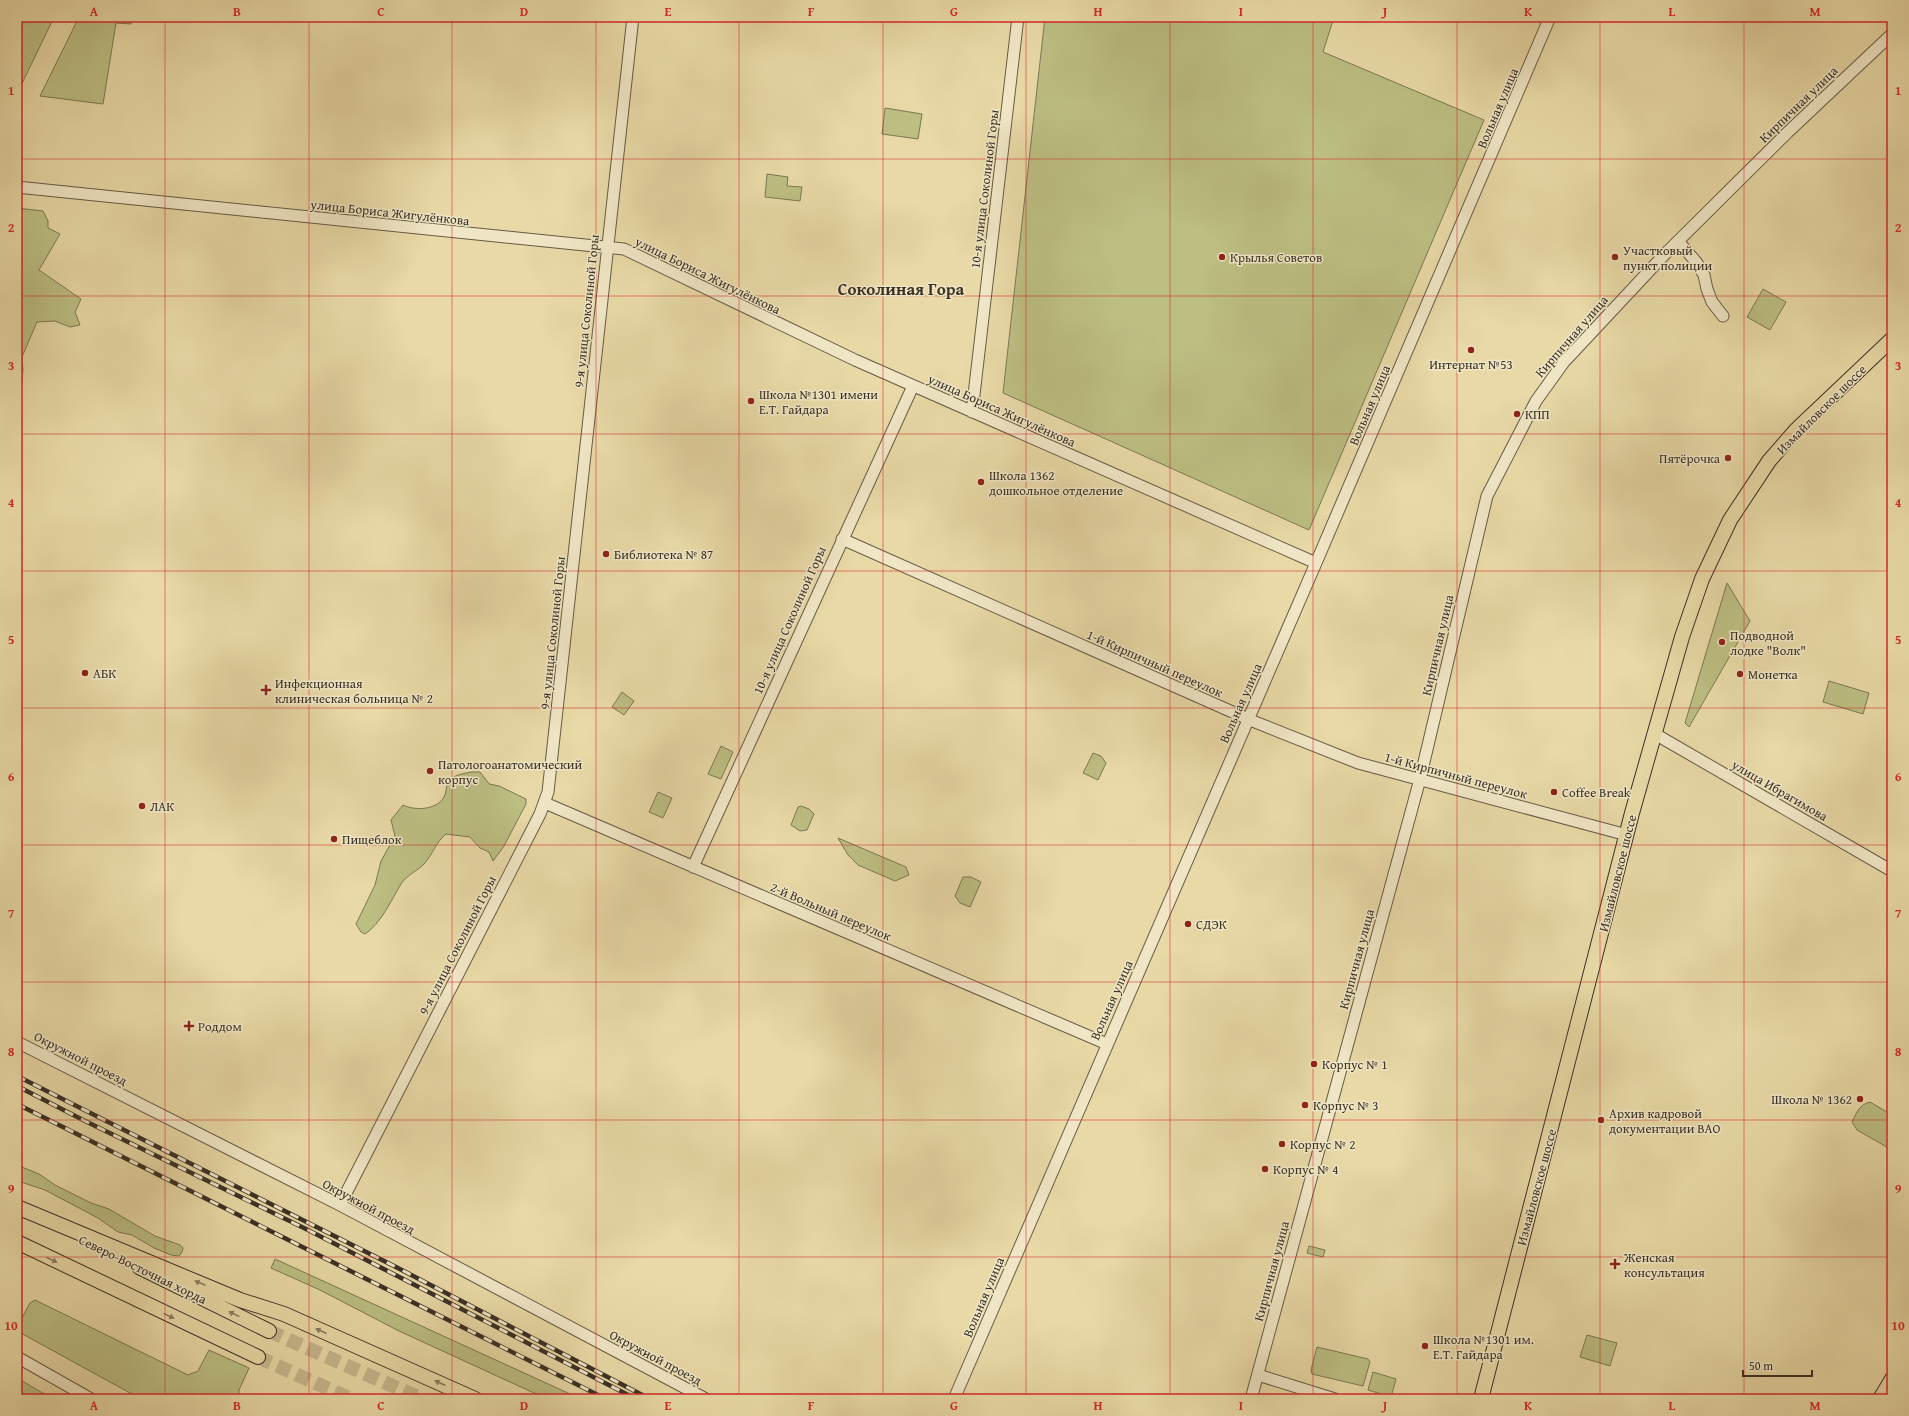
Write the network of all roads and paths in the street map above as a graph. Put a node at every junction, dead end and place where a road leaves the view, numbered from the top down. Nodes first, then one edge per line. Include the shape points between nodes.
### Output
1 (633, 17) edge
2 (1018, 17) edge
3 (1550, 17) edge
4 (1892, 34) edge
5 (17, 187) edge
6 (1678, 241) junction
7 (607, 248) junction
8 (1723, 316) dead end
9 (1892, 340) edge
10 (913, 386) junction
11 (972, 412) junction
12 (842, 539) junction
13 (1316, 563) junction
14 (1248, 719) junction
15 (1655, 734) junction
16 (1420, 779) junction
17 (545, 803) junction
18 (1626, 836) junction
19 (693, 867) junction
20 (1892, 871) edge
21 (17, 1042) edge
22 (1107, 1044) junction
23 (340, 1205) junction
24 (17, 1207) edge
25 (17, 1242) edge
26 (270, 1331) tunnel mouth
27 (17, 1357) edge
28 (258, 1357) tunnel mouth
29 (1258, 1375) junction
30 (1892, 1379) edge
31 (91, 1399) edge
32 (475, 1399) edge
33 (706, 1399) edge
34 (954, 1399) edge
35 (1251, 1399) edge
36 (1335, 1399) edge
37 (1481, 1399) edge
38 (1880, 1399) edge

1 - 7 street, 9-я улица Соколиной Горы
2 - 11 street, 10-я улица Соколиной Горы
3 - 13 street, Вольная улица
4 - 6 street, Кирпичная улица
5 - 7 street, улица Бориса Жигулёнкова
6 - 8 street via 1697,263 1704,275 1712,302
6 - 16 street, Кирпичная улица via 1604,317 1548,383 1514,440 1486,496
7 - 10 street, улица Бориса Жигулёнкова via 624,249
7 - 17 street, 9-я улица Соколиной Горы via 551,771
9 - 15 main road, Измайловское шоссе via 1786,441 1769,461 1730,520 1696,594
10 - 11 street, улица Бориса Жигулёнкова
10 - 12 street, 10-я улица Соколиной Горы
11 - 13 street, улица Бориса Жигулёнкова
12 - 14 street, 1-й Кирпичный переулок
12 - 19 street, 10-я улица Соколиной Горы
13 - 14 street, Вольная улица
14 - 16 street, 1-й Кирпичный переулок via 1351,761
14 - 22 street, Вольная улица
15 - 18 main road, Измайловское шоссе
15 - 20 street, улица Ибрагимова
16 - 18 street, 1-й Кирпичный переулок
16 - 29 street, Кирпичная улица
17 - 19 street, 2-й Вольный переулок
17 - 23 street, 9-я улица Соколиной Горы
18 - 37 main road, Измайловское шоссе
19 - 22 street, 2-й Вольный переулок
21 - 23 street, Окружной проезд
22 - 34 street, Вольная улица
23 - 33 street, Окружной проезд
26 -> 24 main road, Северо-Восточная хорда
32 -> 24 main road via 284,1314 240,1300
25 -> 28 main road
27 - 31 street
29 - 35 street, Кирпичная улица
29 - 36 street
30 - 38 main road

